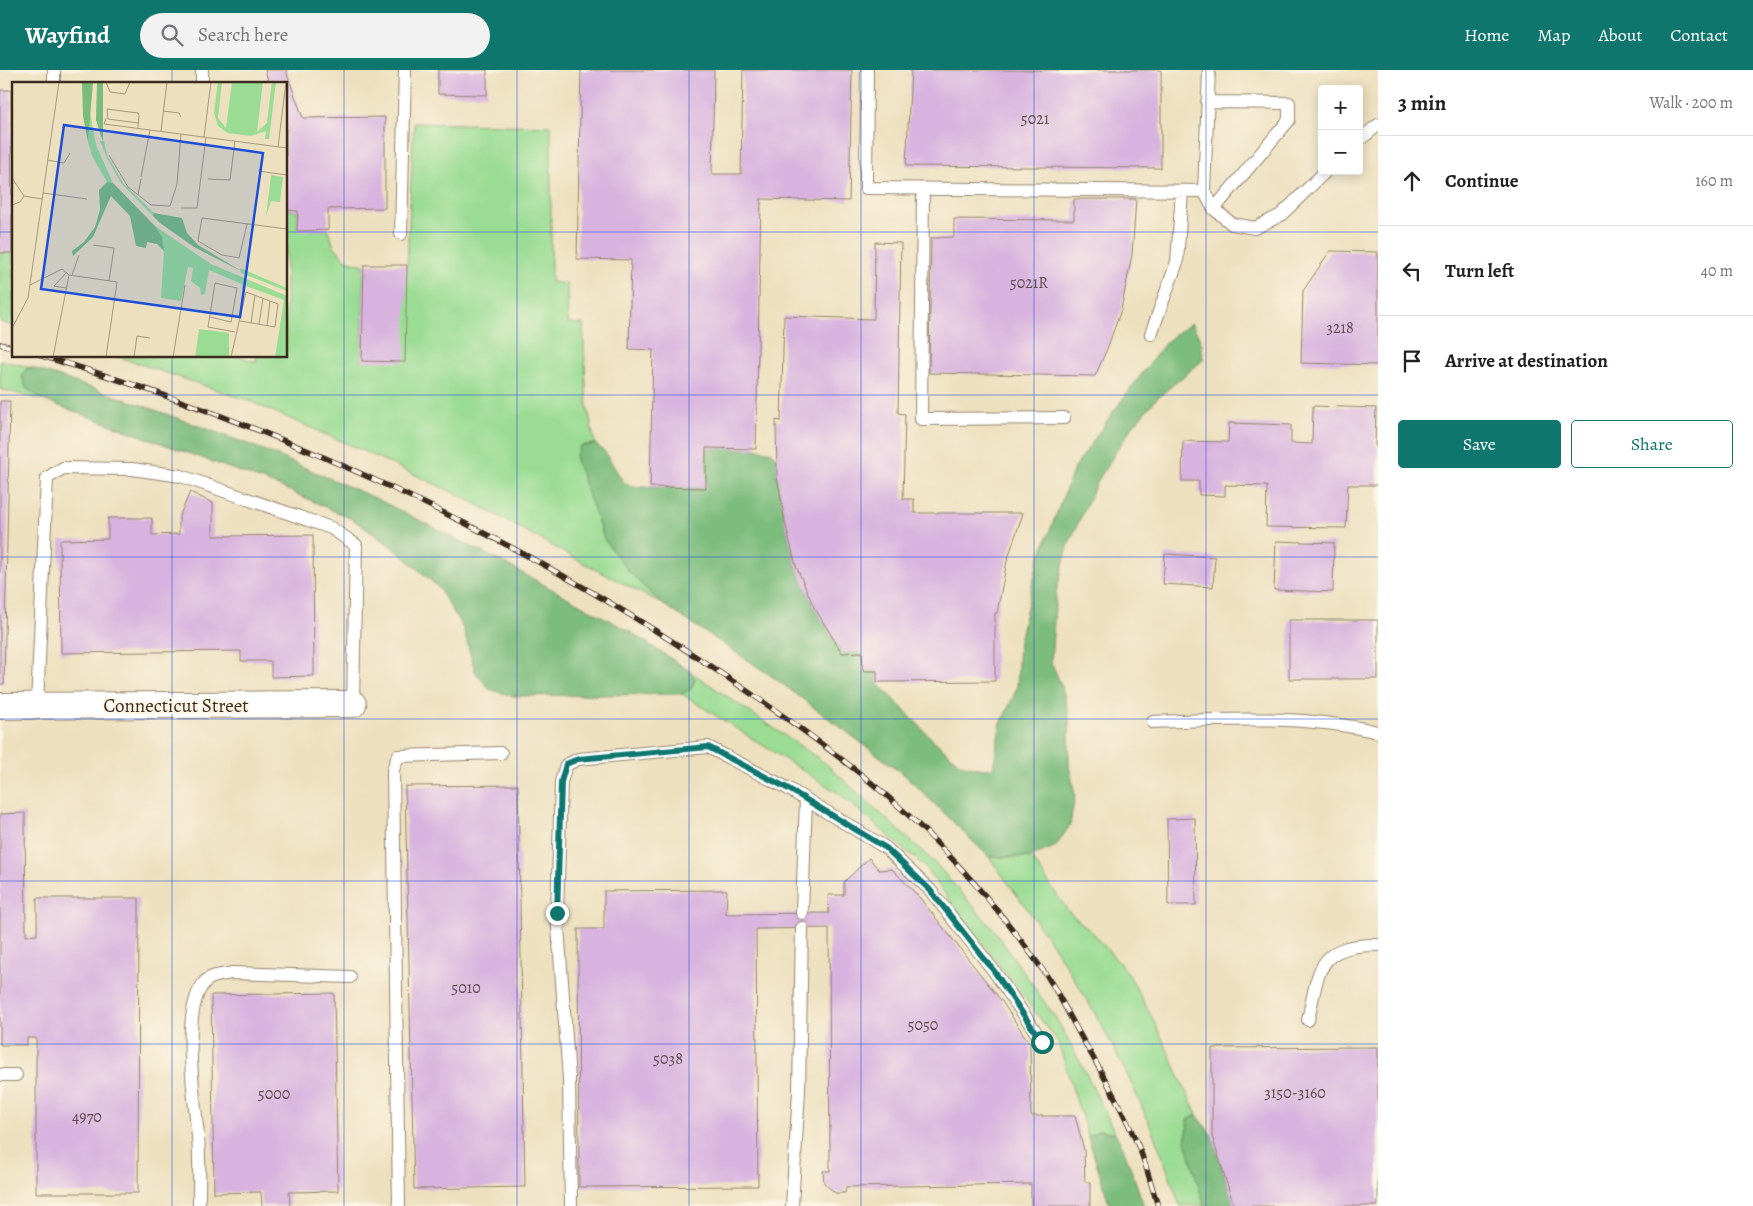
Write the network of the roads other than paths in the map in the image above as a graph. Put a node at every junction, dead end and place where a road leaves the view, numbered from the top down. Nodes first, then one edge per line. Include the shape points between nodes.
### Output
1 (405, 70) edge
2 (868, 70) edge
3 (1209, 70) edge
4 (1208, 102) junction
5 (1378, 125) edge
6 (1363, 137) edge
7 (1322, 175) edge
8 (923, 189) junction
9 (1182, 191) junction
10 (1204, 191) junction
11 (1214, 209) junction
12 (401, 234) dead end
13 (1151, 334) dead end
14 (1064, 418) dead end
15 (352, 704) joint
16 (0, 706) edge
17 (36, 706) junction
18 (1153, 722) dead end
19 (1378, 732) edge
20 (501, 753) dead end
21 (806, 799) junction
22 (802, 913) dead end
23 (802, 928) dead end
24 (1378, 946) edge
25 (350, 977) dead end
26 (1308, 1020) dead end
27 (1042, 1042) dead end
28 (16, 1075) dead end
29 (0, 1076) edge
30 (199, 1206) edge
31 (399, 1206) edge
32 (571, 1206) edge
33 (792, 1206) edge

1 - 12 lane
2 - 8 lane via 866,188
3 - 4 lane
4 - 10 lane
4 - 11 lane via 1289,103 1289,120
5 - 6 lane
7 - 11 lane via 1281,215 1255,228 1232,224
8 - 9 lane
8 - 14 lane via 921,418
9 - 10 lane
9 - 13 lane via 1177,262
10 - 11 lane
15 - 17 street, Connecticut Street
15 - 17 lane via 356,545 332,528 181,476 132,469 63,468 47,478
16 - 17 street, Connecticut Street
18 - 19 lane via 1313,722
20 - 31 lane via 398,756 393,770
21 - 22 lane
21 - 27 lane via 886,848 930,890 994,971
21 - 32 lane via 708,747 578,759 566,764 561,782 557,913 569,1079
23 - 33 lane via 800,1091
24 - 26 lane via 1358,945 1339,950 1326,960 1319,970
25 - 30 lane via 217,975 205,981 200,988 194,1003 191,1042
28 - 29 lane

